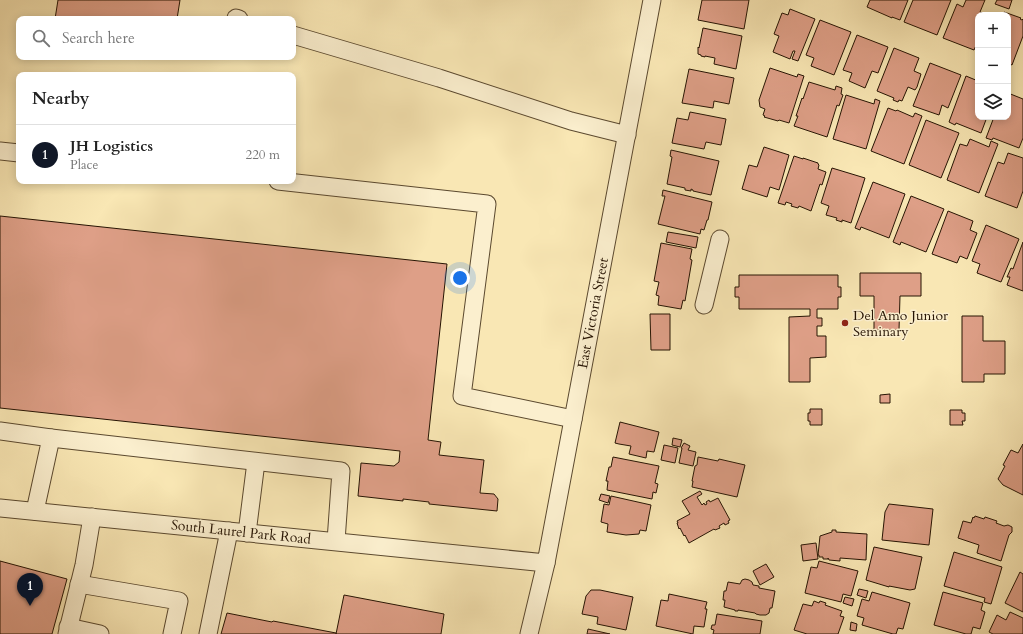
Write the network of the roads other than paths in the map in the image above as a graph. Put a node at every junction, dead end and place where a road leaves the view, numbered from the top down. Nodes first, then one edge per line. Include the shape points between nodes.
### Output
1 (652, 0) edge
2 (296, 36) edge
3 (627, 135) junction
4 (0, 151) edge
5 (16, 153) edge
6 (296, 183) edge
7 (720, 239) dead end
8 (704, 306) dead end
9 (573, 419) junction
10 (0, 431) edge
11 (52, 438) junction
12 (256, 462) junction
13 (0, 508) edge
14 (35, 511) junction
15 (92, 517) junction
16 (229, 531) junction
17 (247, 533) junction
18 (336, 541) junction
19 (546, 563) junction
20 (79, 584) junction
21 (68, 631) edge
22 (100, 634) edge
23 (172, 634) edge
24 (208, 634) edge
25 (529, 634) edge

1 - 3 street, East Victoria Street
2 - 3 street via 439,78 571,121
3 - 9 street, East Victoria Street
4 - 5 street
6 - 9 street via 487,204 462,396
7 - 8 street
9 - 19 street, East Victoria Street
10 - 11 street
11 - 12 street
11 - 14 street
12 - 17 street
12 - 18 street via 341,472
13 - 14 street, South Laurel Park Road
14 - 15 street, South Laurel Park Road
15 - 16 street, South Laurel Park Road
15 - 20 street
16 - 17 street, South Laurel Park Road
16 - 24 street
17 - 18 street, South Laurel Park Road
18 - 19 street, South Laurel Park Road
19 - 25 street, East Victoria Street
20 - 21 street
20 - 23 street via 179,601
21 - 22 street

